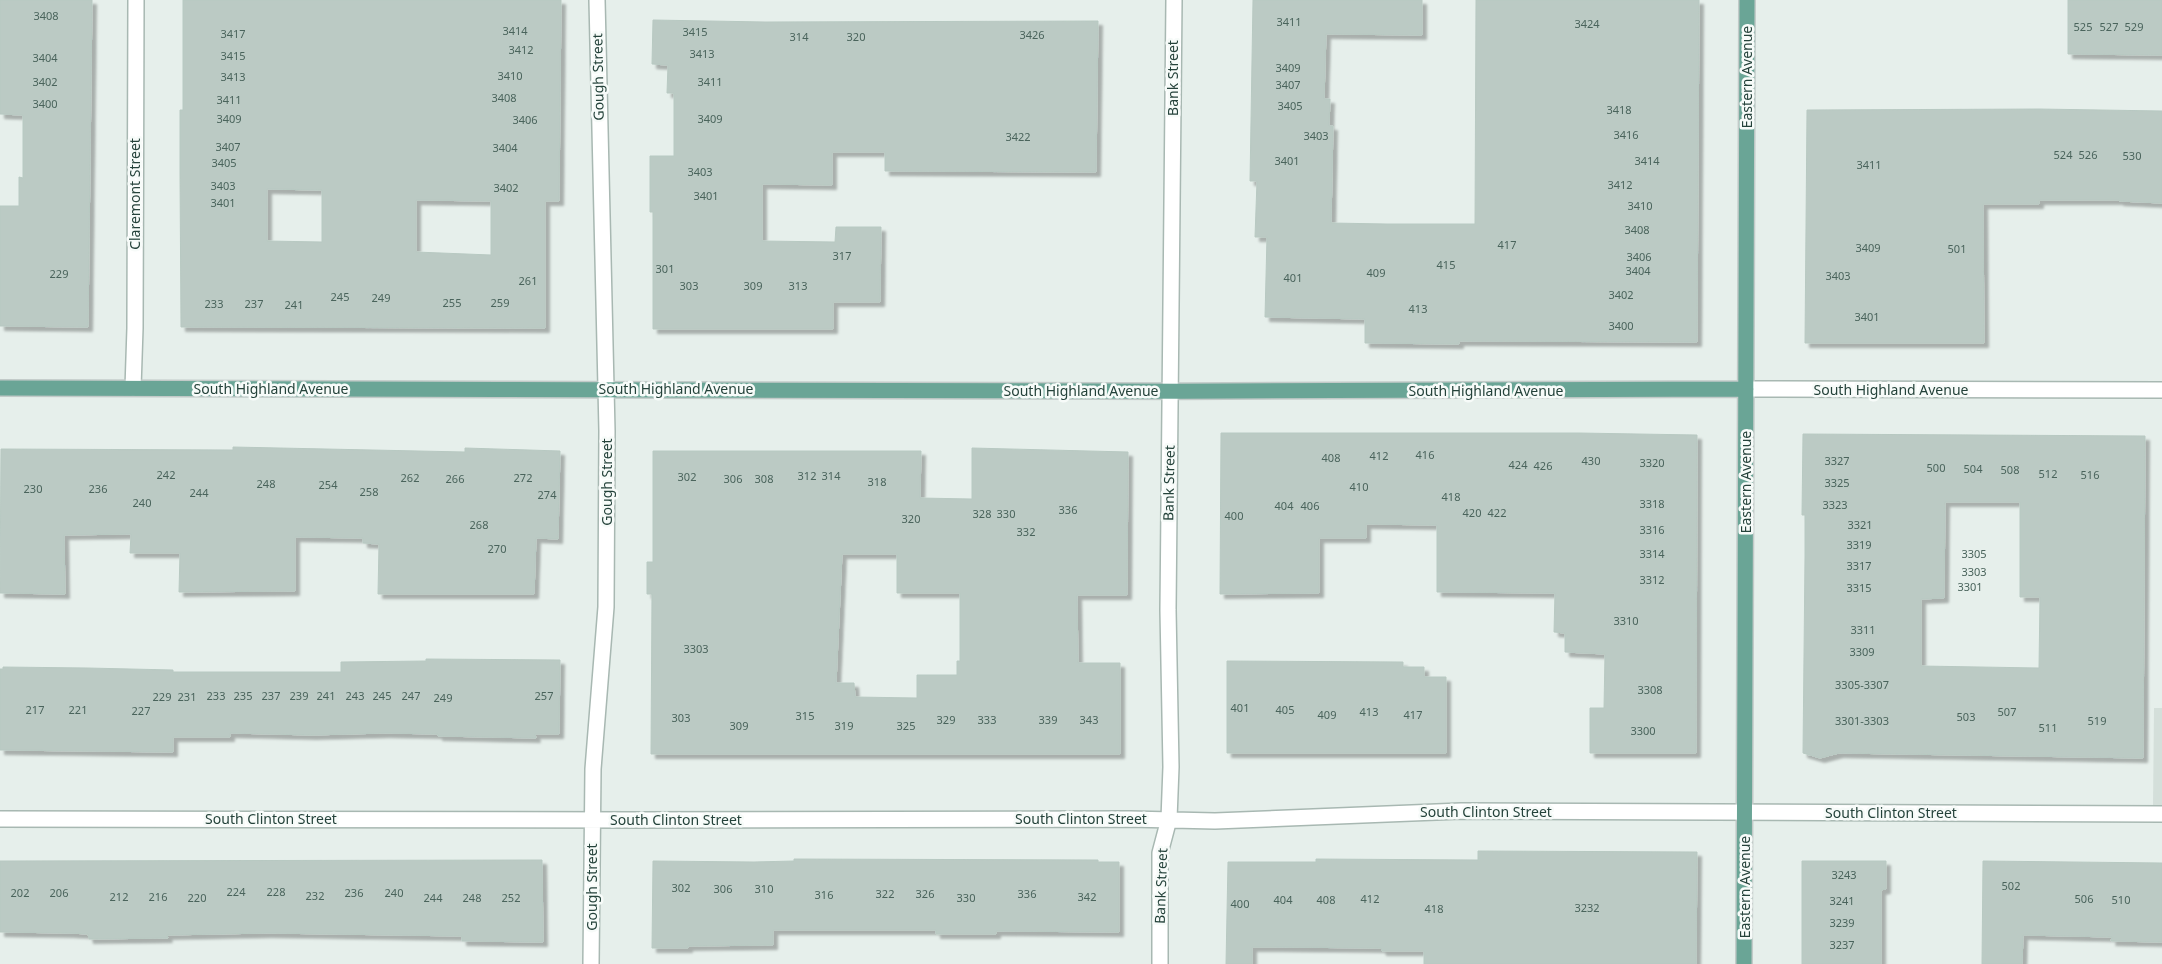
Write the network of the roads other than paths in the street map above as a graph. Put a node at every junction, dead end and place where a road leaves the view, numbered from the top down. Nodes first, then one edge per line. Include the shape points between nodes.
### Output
1 (136, 0) edge
2 (597, 0) edge
3 (1174, 0) edge
4 (1747, 0) edge
5 (0, 388) edge
6 (133, 388) junction
7 (605, 389) junction
8 (1746, 389) junction
9 (2162, 390) edge
10 (1170, 391) junction
11 (1745, 813) junction
12 (2162, 814) edge
13 (0, 819) edge
14 (1169, 819) junction
15 (592, 820) junction
16 (591, 964) edge
17 (1160, 964) edge
18 (1744, 964) edge

1 - 6 street, Claremont Street
2 - 7 street, Gough Street
3 - 10 street, Bank Street
4 - 8 main road, Eastern Avenue
5 - 6 main road, South Highland Avenue
6 - 7 main road, South Highland Avenue
7 - 10 main road, South Highland Avenue
7 - 15 street, Gough Street via 606,607
8 - 9 street, South Highland Avenue
8 - 10 main road, South Highland Avenue
8 - 11 main road, Eastern Avenue
10 - 14 street, Bank Street
11 - 12 street, South Clinton Street
11 - 14 street, South Clinton Street via 1461,811 1215,821
11 - 18 main road, Eastern Avenue
13 - 15 street, South Clinton Street
14 - 15 street, South Clinton Street
14 - 17 street, Bank Street via 1160,853
15 - 16 street, Gough Street

